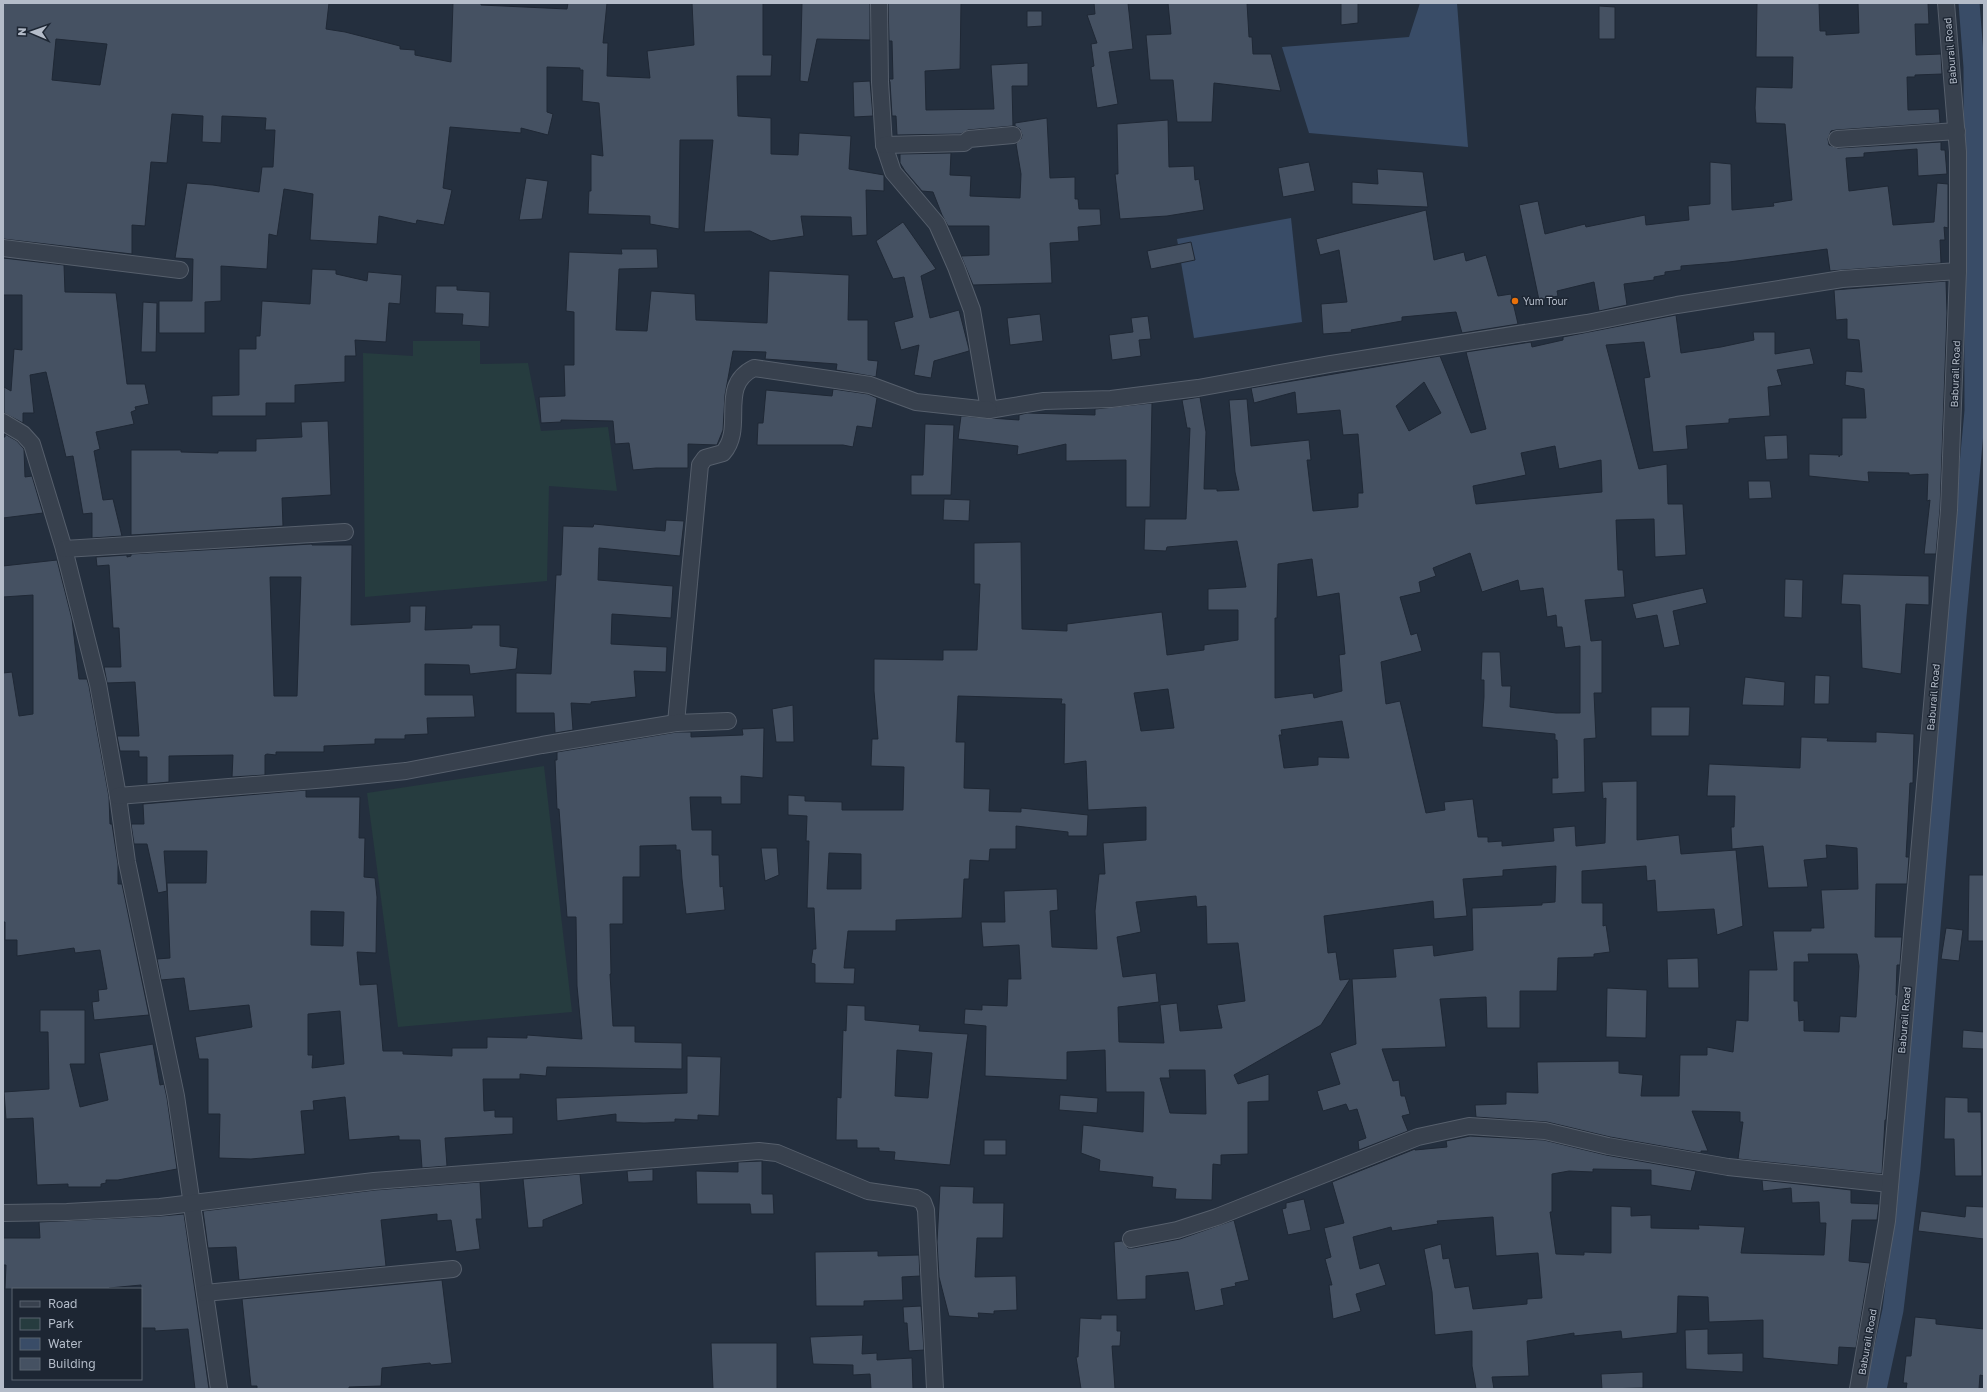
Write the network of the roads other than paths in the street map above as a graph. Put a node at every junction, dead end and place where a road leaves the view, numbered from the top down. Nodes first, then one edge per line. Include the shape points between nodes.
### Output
1 (879, 3) edge
2 (1946, 3) edge
3 (1958, 131) junction
4 (1013, 135) dead end
5 (1837, 138) dead end
6 (884, 145) junction
7 (3, 248) edge
8 (180, 270) dead end
9 (1958, 271) junction
10 (989, 410) junction
11 (3, 422) edge
12 (344, 532) dead end
13 (64, 549) junction
14 (728, 721) dead end
15 (676, 723) junction
16 (118, 796) junction
17 (1890, 1184) junction
18 (191, 1204) junction
19 (3, 1213) edge
20 (1131, 1239) dead end
21 (453, 1270) dead end
22 (205, 1293) junction
23 (219, 1389) edge
24 (935, 1389) edge
25 (1858, 1389) edge

1 - 6 street
2 - 3 street, Baburail Road
3 - 5 street
3 - 9 street, Baburail Road
4 - 6 street via 969,139 964,143
6 - 10 street via 893,172 937,224 956,266 972,310
7 - 8 street
9 - 10 street via 1842,278 1198,388 1111,398 1044,401
9 - 17 street, Baburail Road via 1950,510
10 - 15 street via 916,402 870,385 754,368 742,376 735,391 732,439 723,452 705,458 700,465
11 - 13 street via 23,434 32,444
12 - 13 street
13 - 16 street via 98,684
14 - 15 street
15 - 16 street via 406,771
16 - 18 street via 127,862 176,1096
17 - 20 street via 1728,1167 1608,1146 1545,1131 1469,1126 1418,1137 1217,1217 1177,1230
17 - 25 street, Baburail Road
18 - 19 street via 67,1212
18 - 22 street
18 - 24 street via 374,1181 759,1150 777,1153 868,1191 916,1198 923,1202
21 - 22 street
22 - 23 street

